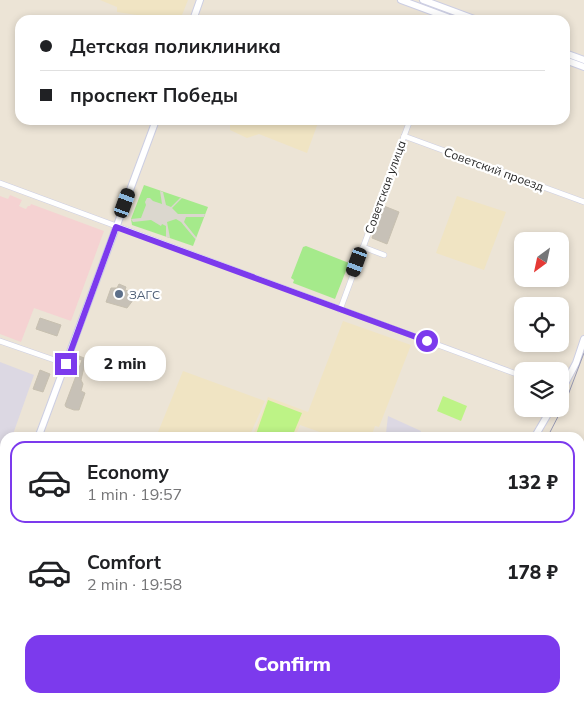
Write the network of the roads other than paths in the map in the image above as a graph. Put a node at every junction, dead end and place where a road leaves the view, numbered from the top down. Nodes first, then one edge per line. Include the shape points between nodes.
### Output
1 (200, 0) edge
2 (401, 0) edge
3 (423, 0) edge
4 (451, 10) junction
5 (195, 15) edge
6 (440, 15) edge
7 (451, 15) edge
8 (464, 15) edge
9 (570, 55) edge
10 (584, 60) edge
11 (570, 62) edge
12 (584, 67) edge
13 (154, 125) edge
14 (408, 125) edge
15 (404, 136) junction
16 (0, 183) edge
17 (584, 202) edge
18 (116, 227) junction
19 (363, 247) junction
20 (384, 255) dead end
21 (340, 310) junction
22 (584, 339) edge
23 (0, 341) edge
24 (66, 364) junction
25 (514, 373) edge
26 (569, 376) edge
27 (546, 417) edge
28 (40, 432) edge
29 (538, 432) edge

1 - 5 street
2 - 6 street
3 - 4 street
4 - 7 street
4 - 8 street
9 - 10 street
11 - 12 street
13 - 18 street
14 - 15 street, Советская улица
15 - 17 street, Советский проезд
15 - 19 street, Советская улица
16 - 18 street
18 - 21 street
18 - 24 street
19 - 20 street
19 - 21 street, Советская улица
21 - 25 street
22 - 26 street
23 - 24 street
24 - 28 street
27 - 29 street

